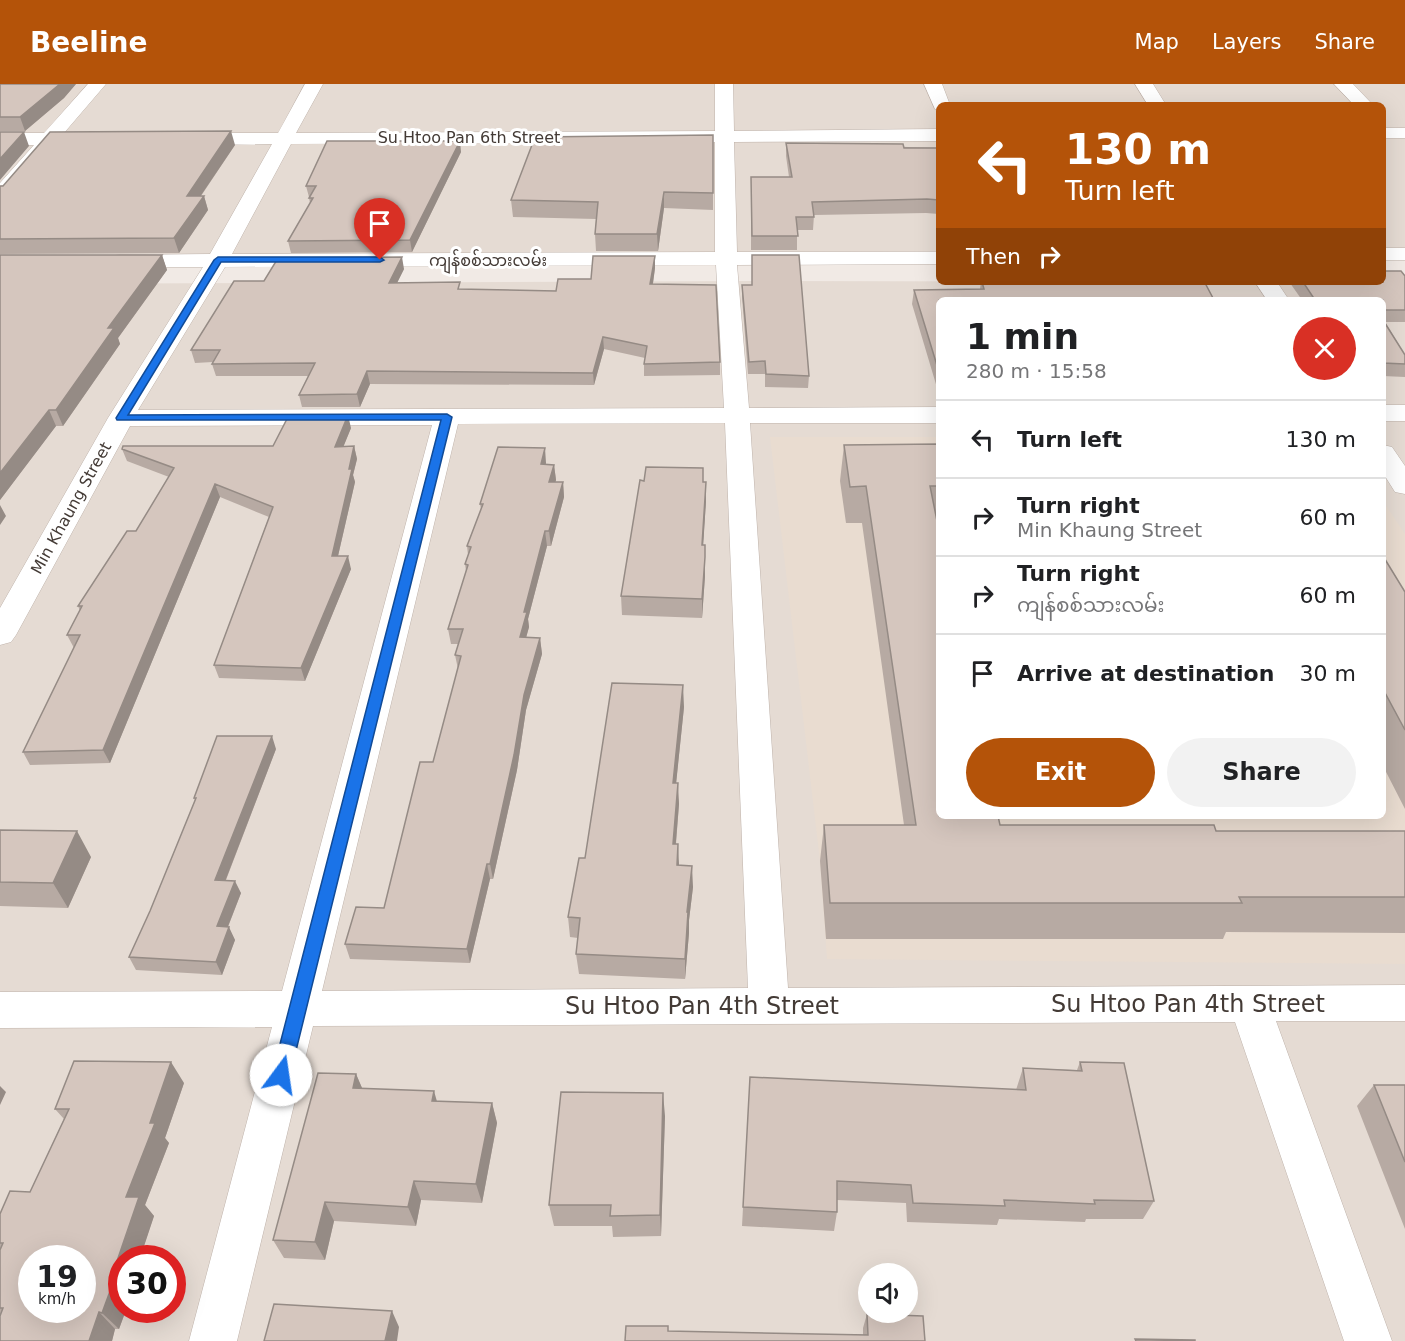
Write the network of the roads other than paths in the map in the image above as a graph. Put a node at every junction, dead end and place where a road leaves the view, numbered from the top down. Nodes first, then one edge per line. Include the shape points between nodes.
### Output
1 (97, 84) edge
2 (314, 84) edge
3 (724, 84) edge
4 (933, 84) edge
5 (1144, 84) edge
6 (1343, 84) edge
7 (939, 102) edge
8 (1155, 102) edge
9 (1361, 102) edge
10 (936, 135) edge
11 (725, 136) junction
12 (284, 138) junction
13 (47, 139) junction
14 (106, 139) edge
15 (165, 139) edge
16 (0, 140) edge
17 (0, 195) edge
18 (1386, 254) edge
19 (1405, 254) edge
20 (936, 258) edge
21 (218, 260) junction
22 (726, 260) junction
23 (103, 261) edge
24 (1386, 413) edge
25 (1405, 413) edge
26 (936, 415) edge
27 (737, 416) junction
28 (447, 417) junction
29 (121, 418) junction
30 (1386, 458) edge
31 (1405, 486) edge
32 (0, 635) edge
33 (1405, 1003) edge
34 (1248, 1004) junction
35 (769, 1006) junction
36 (298, 1009) junction
37 (0, 1010) edge
38 (213, 1341) edge
39 (1368, 1341) edge

1 - 13 street
2 - 12 street, Min Khaung Street
3 - 11 street
4 - 7 street
5 - 8 street
6 - 9 street
10 - 11 street, Su Htoo Pan 6th Street
11 - 12 street, Su Htoo Pan 6th Street
11 - 22 street
12 - 15 street, Su Htoo Pan 6th Street
12 - 21 street, Min Khaung Street
13 - 14 street
13 - 16 street
13 - 17 street
18 - 19 street
20 - 22 street, ကျန်စစ်သားလမ်း
21 - 22 street, ကျန်စစ်သားလမ်း
21 - 23 street, ကျန်စစ်သားလမ်း
21 - 29 street, Min Khaung Street
22 - 27 street
24 - 25 street
26 - 27 street
27 - 28 street
27 - 35 street
28 - 29 street
28 - 36 street
29 - 32 street, Min Khaung Street
30 - 31 street
33 - 34 street, Su Htoo Pan 4th Street
34 - 35 street, Su Htoo Pan 4th Street
34 - 39 street
35 - 36 street, Su Htoo Pan 4th Street
36 - 37 street, Su Htoo Pan 4th Street
36 - 38 street

